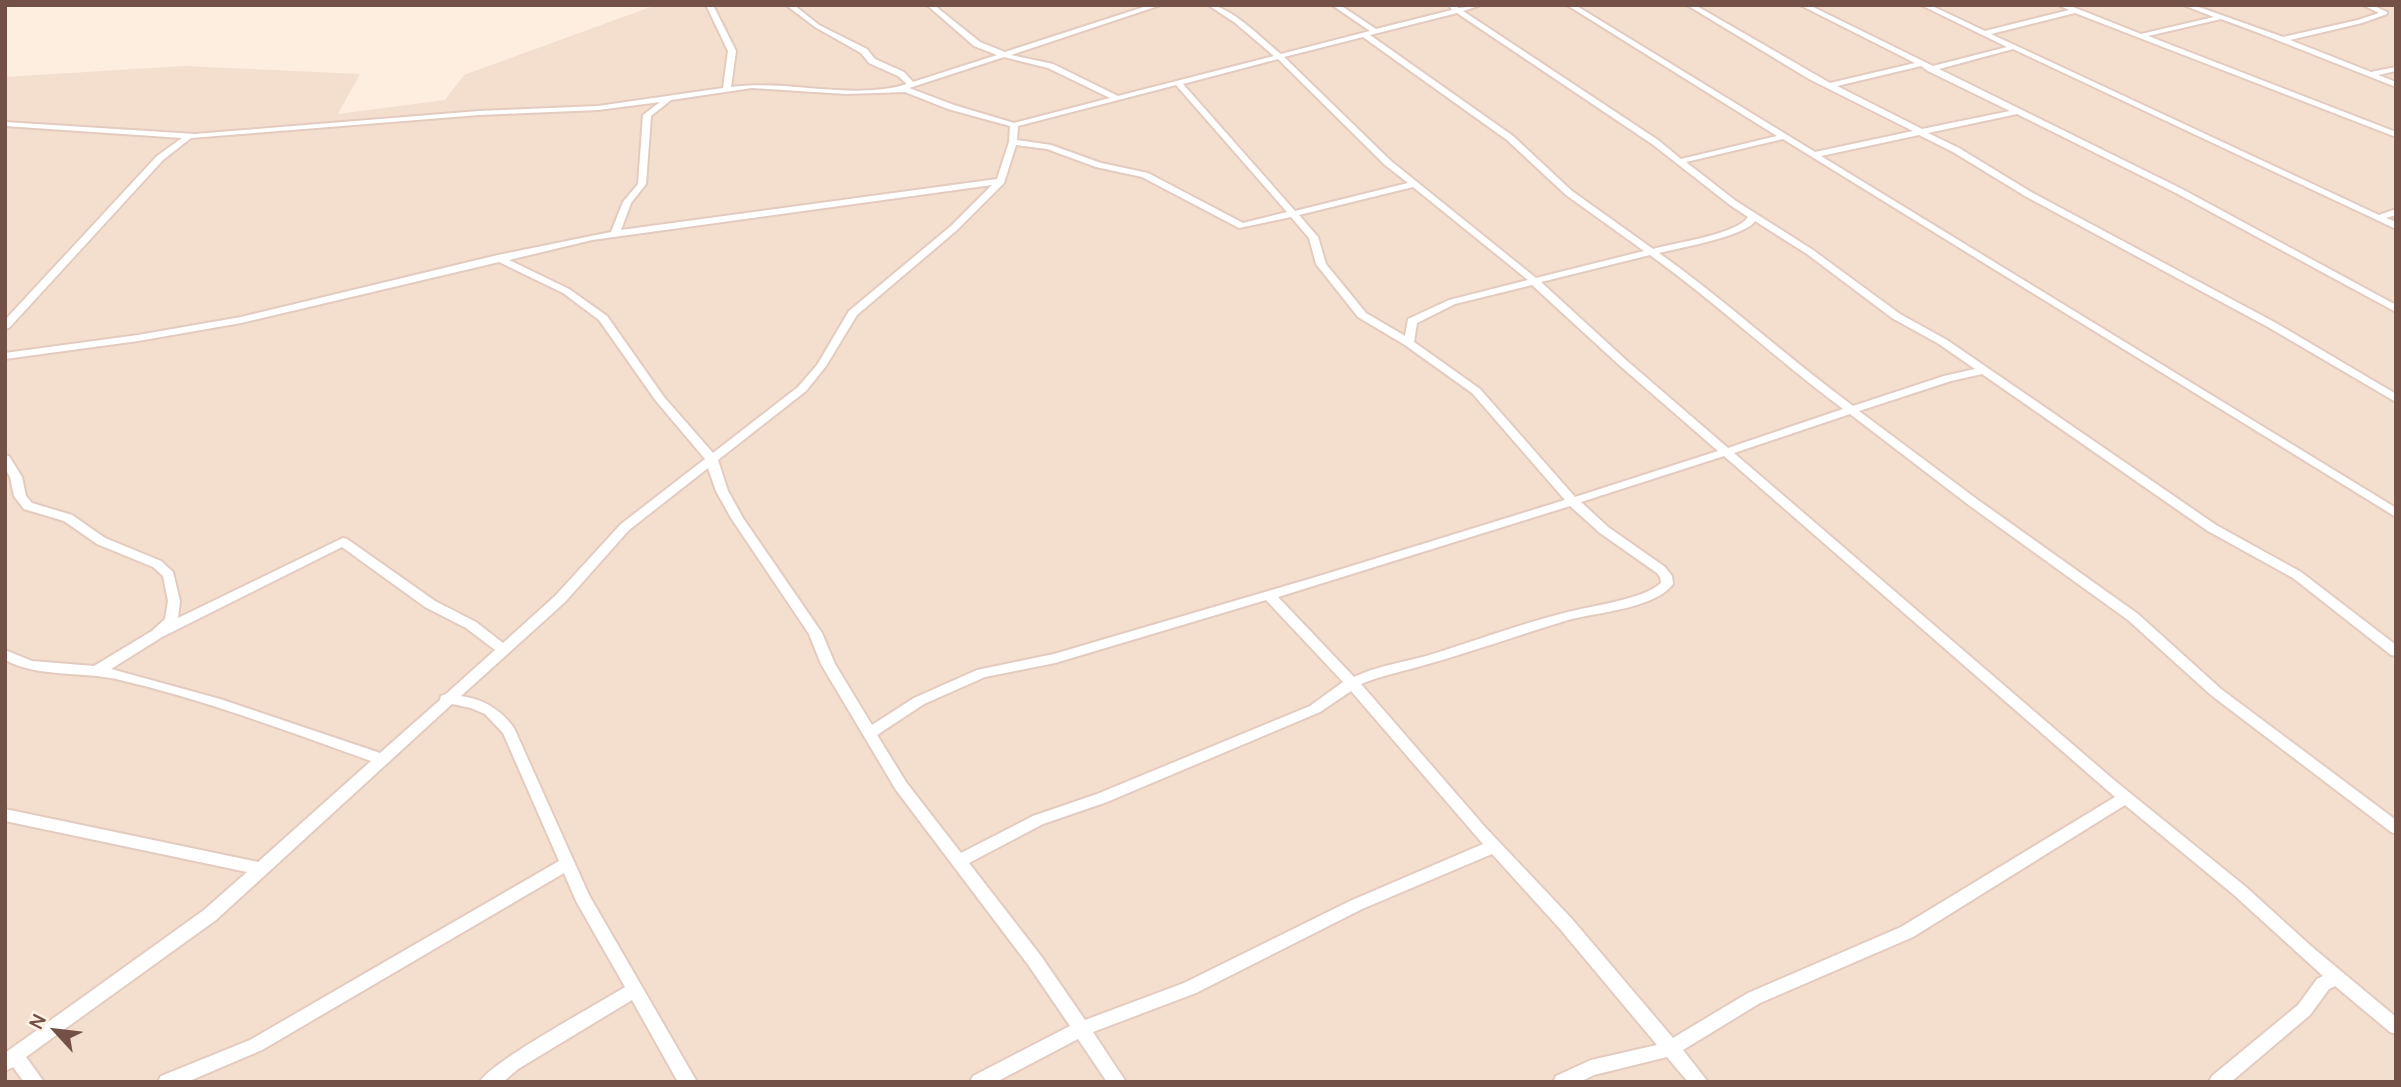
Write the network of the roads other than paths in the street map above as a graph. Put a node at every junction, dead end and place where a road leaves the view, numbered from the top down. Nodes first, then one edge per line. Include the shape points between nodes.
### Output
1 (709, 5) edge
2 (789, 5) edge
3 (930, 5) edge
4 (1158, 5) edge
5 (1211, 5) edge
6 (1335, 5) edge
7 (1478, 5) edge
8 (1570, 5) edge
9 (1690, 5) edge
10 (1803, 5) edge
11 (1924, 5) edge
12 (2062, 5) edge
13 (2187, 5) edge
14 (2366, 5) edge
15 (1454, 8) edge
16 (2076, 11) junction
17 (2221, 17) junction
18 (1370, 33) junction
19 (1984, 33) junction
20 (2140, 36) junction
21 (2283, 39) junction
22 (2014, 47) junction
23 (1006, 55) junction
24 (1280, 57) junction
25 (1922, 64) junction
26 (1931, 69) junction
27 (2396, 69) edge
28 (2368, 76) junction
29 (1178, 83) junction
30 (912, 85) junction
31 (2396, 85) edge
32 (1829, 86) junction
33 (727, 88) junction
34 (898, 89) junction
35 (1117, 98) junction
36 (669, 99) junction
37 (2015, 112) junction
38 (5, 124) edge
39 (1014, 125) junction
40 (1921, 132) junction
41 (2396, 135) edge
42 (189, 136) junction
43 (1783, 137) junction
44 (1013, 142) junction
45 (1812, 155) junction
46 (1682, 161) junction
47 (1001, 181) junction
48 (1415, 184) junction
49 (1291, 212) junction
50 (2396, 212) edge
51 (1754, 215) junction
52 (2377, 218) junction
53 (2396, 226) edge
54 (615, 233) junction
55 (1653, 251) junction
56 (498, 258) junction
57 (1531, 279) junction
58 (2396, 309) edge
59 (5, 326) edge
60 (1409, 343) junction
61 (6, 357) edge
62 (1984, 370) junction
63 (2396, 399) edge
64 (1854, 412) junction
65 (1728, 452) junction
66 (711, 457) junction
67 (5, 458) edge
68 (1572, 501) junction
69 (2396, 513) edge
70 (1269, 595) junction
71 (157, 634) junction
72 (502, 649) junction
73 (2396, 652) edge
74 (5, 654) edge
75 (97, 671) junction
76 (1352, 683) junction
77 (446, 699) junction
78 (871, 732) junction
79 (381, 759) junction
80 (2126, 798) junction
81 (5, 815) edge
82 (2396, 828) edge
83 (1494, 846) junction
84 (961, 860) junction
85 (567, 864) junction
86 (262, 869) junction
87 (2335, 977) junction
88 (635, 990) junction
89 (2396, 1027) edge
90 (1081, 1029) junction
91 (1670, 1049) junction
92 (10, 1059) edge
93 (35, 1082) edge
94 (167, 1082) edge
95 (489, 1082) edge
96 (688, 1082) edge
97 (979, 1082) edge
98 (1116, 1082) edge
99 (1562, 1082) edge
100 (1699, 1082) edge
101 (2218, 1082) edge

1 - 33 street via 732,51
2 - 30 street
3 - 23 street via 974,43
4 - 23 street
5 - 24 street
6 - 18 street
7 - 15 street
8 - 43 street
9 - 32 street
10 - 25 street
11 - 19 street
12 - 16 street
13 - 17 street
14 - 21 street via 2385,13
15 - 18 street
15 - 46 street
16 - 19 street
16 - 20 street
17 - 20 street
17 - 21 street
18 - 24 street
18 - 55 street via 1510,138 1569,193
19 - 22 street
20 - 41 street
21 - 28 street
22 - 26 street
22 - 52 street
23 - 30 street
23 - 35 street via 1050,66
24 - 29 street
24 - 48 street via 1378,154
25 - 26 street
25 - 32 street
26 - 37 street
27 - 28 street
28 - 31 street
29 - 35 street
29 - 49 street
30 - 34 street
32 - 40 street
33 - 34 street
33 - 36 street
34 - 39 street
35 - 39 street
36 - 42 street via 598,108
36 - 54 street via 647,115 642,184 627,202
37 - 40 street
37 - 58 street via 2190,197
38 - 42 street
39 - 44 street
40 - 45 street
40 - 63 street
42 - 59 street via 152,166
43 - 45 street
43 - 46 street
44 - 47 street
44 - 49 street via 1048,147 1144,175 1238,225
45 - 69 street
46 - 51 street
47 - 54 street
47 - 66 street via 954,228 853,313 802,389
48 - 49 street
48 - 57 street
49 - 60 street via 1313,237 1321,264 1362,315
50 - 52 street
51 - 55 street via 1751,223 1738,230
51 - 62 street via 1896,316
52 - 53 street
54 - 56 street
55 - 57 street
55 - 64 street
56 - 61 street via 241,320
56 - 66 street via 575,296 603,318 660,400
57 - 60 street via 1452,302 1417,318 1409,324
57 - 65 street
60 - 68 street via 1486,401
62 - 64 street
62 - 73 street via 2203,522 2297,575
64 - 65 street
64 - 82 street via 2133,617 2216,692
65 - 68 street
65 - 80 street
66 - 72 street via 625,527 576,584
66 - 78 street via 737,518 815,633 828,664
67 - 71 street via 28,506 68,517 108,545 166,570 174,611
68 - 70 street
68 - 76 street via 1661,570 1668,581 1665,587 1644,598 1391,667
70 - 76 street
70 - 78 street via 1055,658 982,673 919,701
71 - 72 street via 343,542
71 - 75 street
72 - 77 street
74 - 75 street via 31,667
75 - 79 street via 289,726
76 - 83 street
76 - 84 street via 1315,709 1038,820
77 - 79 street
77 - 85 street via 478,703 498,715 532,780
78 - 84 street via 901,786
79 - 86 street
80 - 87 street via 2240,891
80 - 91 street via 1907,932 1754,998
81 - 86 street
83 - 90 street via 1343,911 1190,988
83 - 91 street
84 - 90 street
85 - 88 street
85 - 94 street via 256,1045
86 - 92 street via 174,944
87 - 89 street
87 - 101 street via 2323,984 2304,1010
88 - 95 street
88 - 96 street
90 - 97 street
90 - 98 street
91 - 99 street via 1591,1068
91 - 100 street
92 - 93 street

